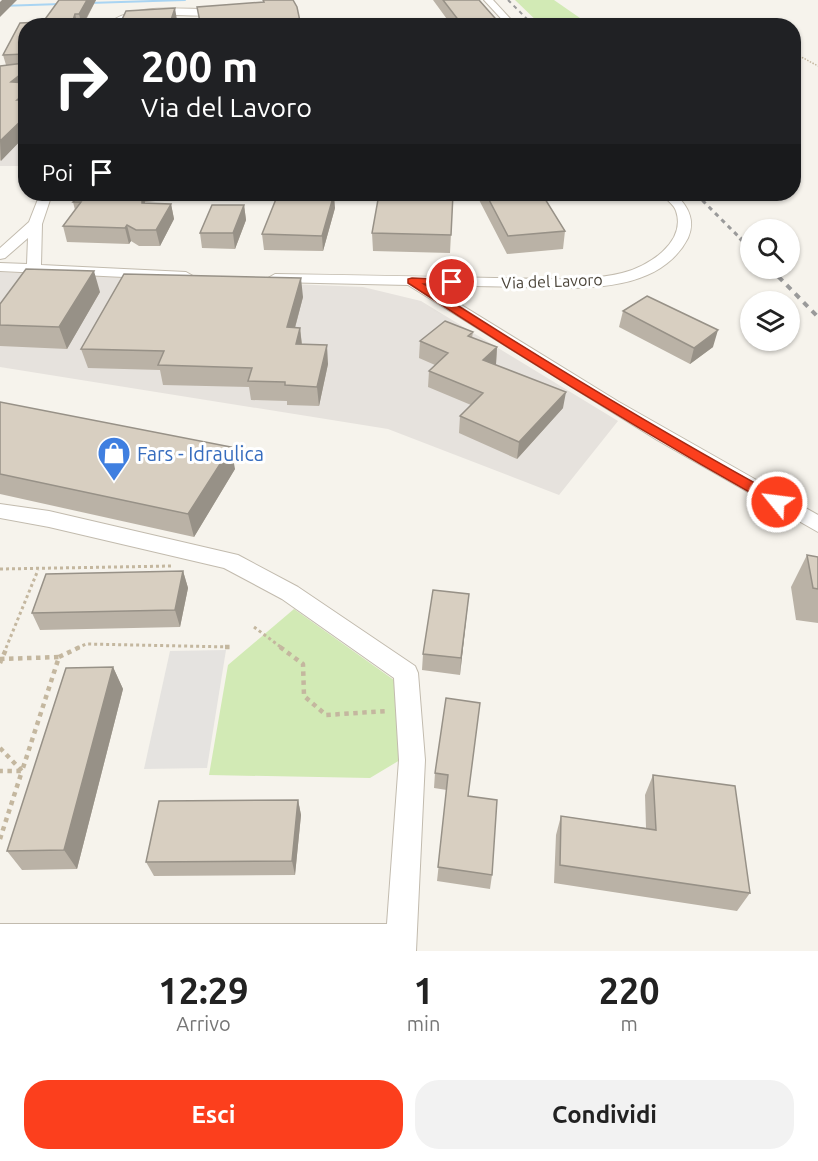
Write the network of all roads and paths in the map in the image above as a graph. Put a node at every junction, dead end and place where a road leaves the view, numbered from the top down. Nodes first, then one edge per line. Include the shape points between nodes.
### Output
1 (488, 0) edge
2 (235, 11) edge
3 (118, 18) edge
4 (505, 18) edge
5 (801, 57) edge
6 (818, 66) edge
7 (43, 201) edge
8 (675, 201) edge
9 (34, 224) junction
10 (0, 255) edge
11 (0, 267) edge
12 (34, 268) junction
13 (203, 276) edge
14 (261, 278) edge
15 (412, 281) junction
16 (0, 511) edge
17 (818, 524) edge
18 (195, 552) junction
19 (0, 569) edge
20 (38, 569) junction
21 (254, 627) dead end
22 (232, 647) dead end
23 (59, 657) junction
24 (1, 660) edge
25 (409, 710) junction
26 (0, 748) edge
27 (0, 771) edge
28 (22, 771) junction
29 (0, 839) edge
30 (0, 939) edge
31 (402, 945) edge

1 - 4 street
2 - 3 street
5 - 6 path
7 - 9 street
8 - 15 street, Via del Lavoro via 683,209 686,227 676,247 656,263 631,275 594,282
9 - 10 street
9 - 12 street
11 - 12 street
12 - 13 street
14 - 15 street, Via del Lavoro
15 - 17 street via 686,451
16 - 18 street
18 - 20 path via 174,566
18 - 25 street via 230,561 290,593 406,673
19 - 20 path
20 - 24 path
21 - 25 path via 303,664 304,696 326,715
22 - 23 path via 86,644
23 - 24 path
23 - 28 path
25 - 31 street via 412,760
26 - 28 path
27 - 28 path
28 - 29 path
30 - 31 street

